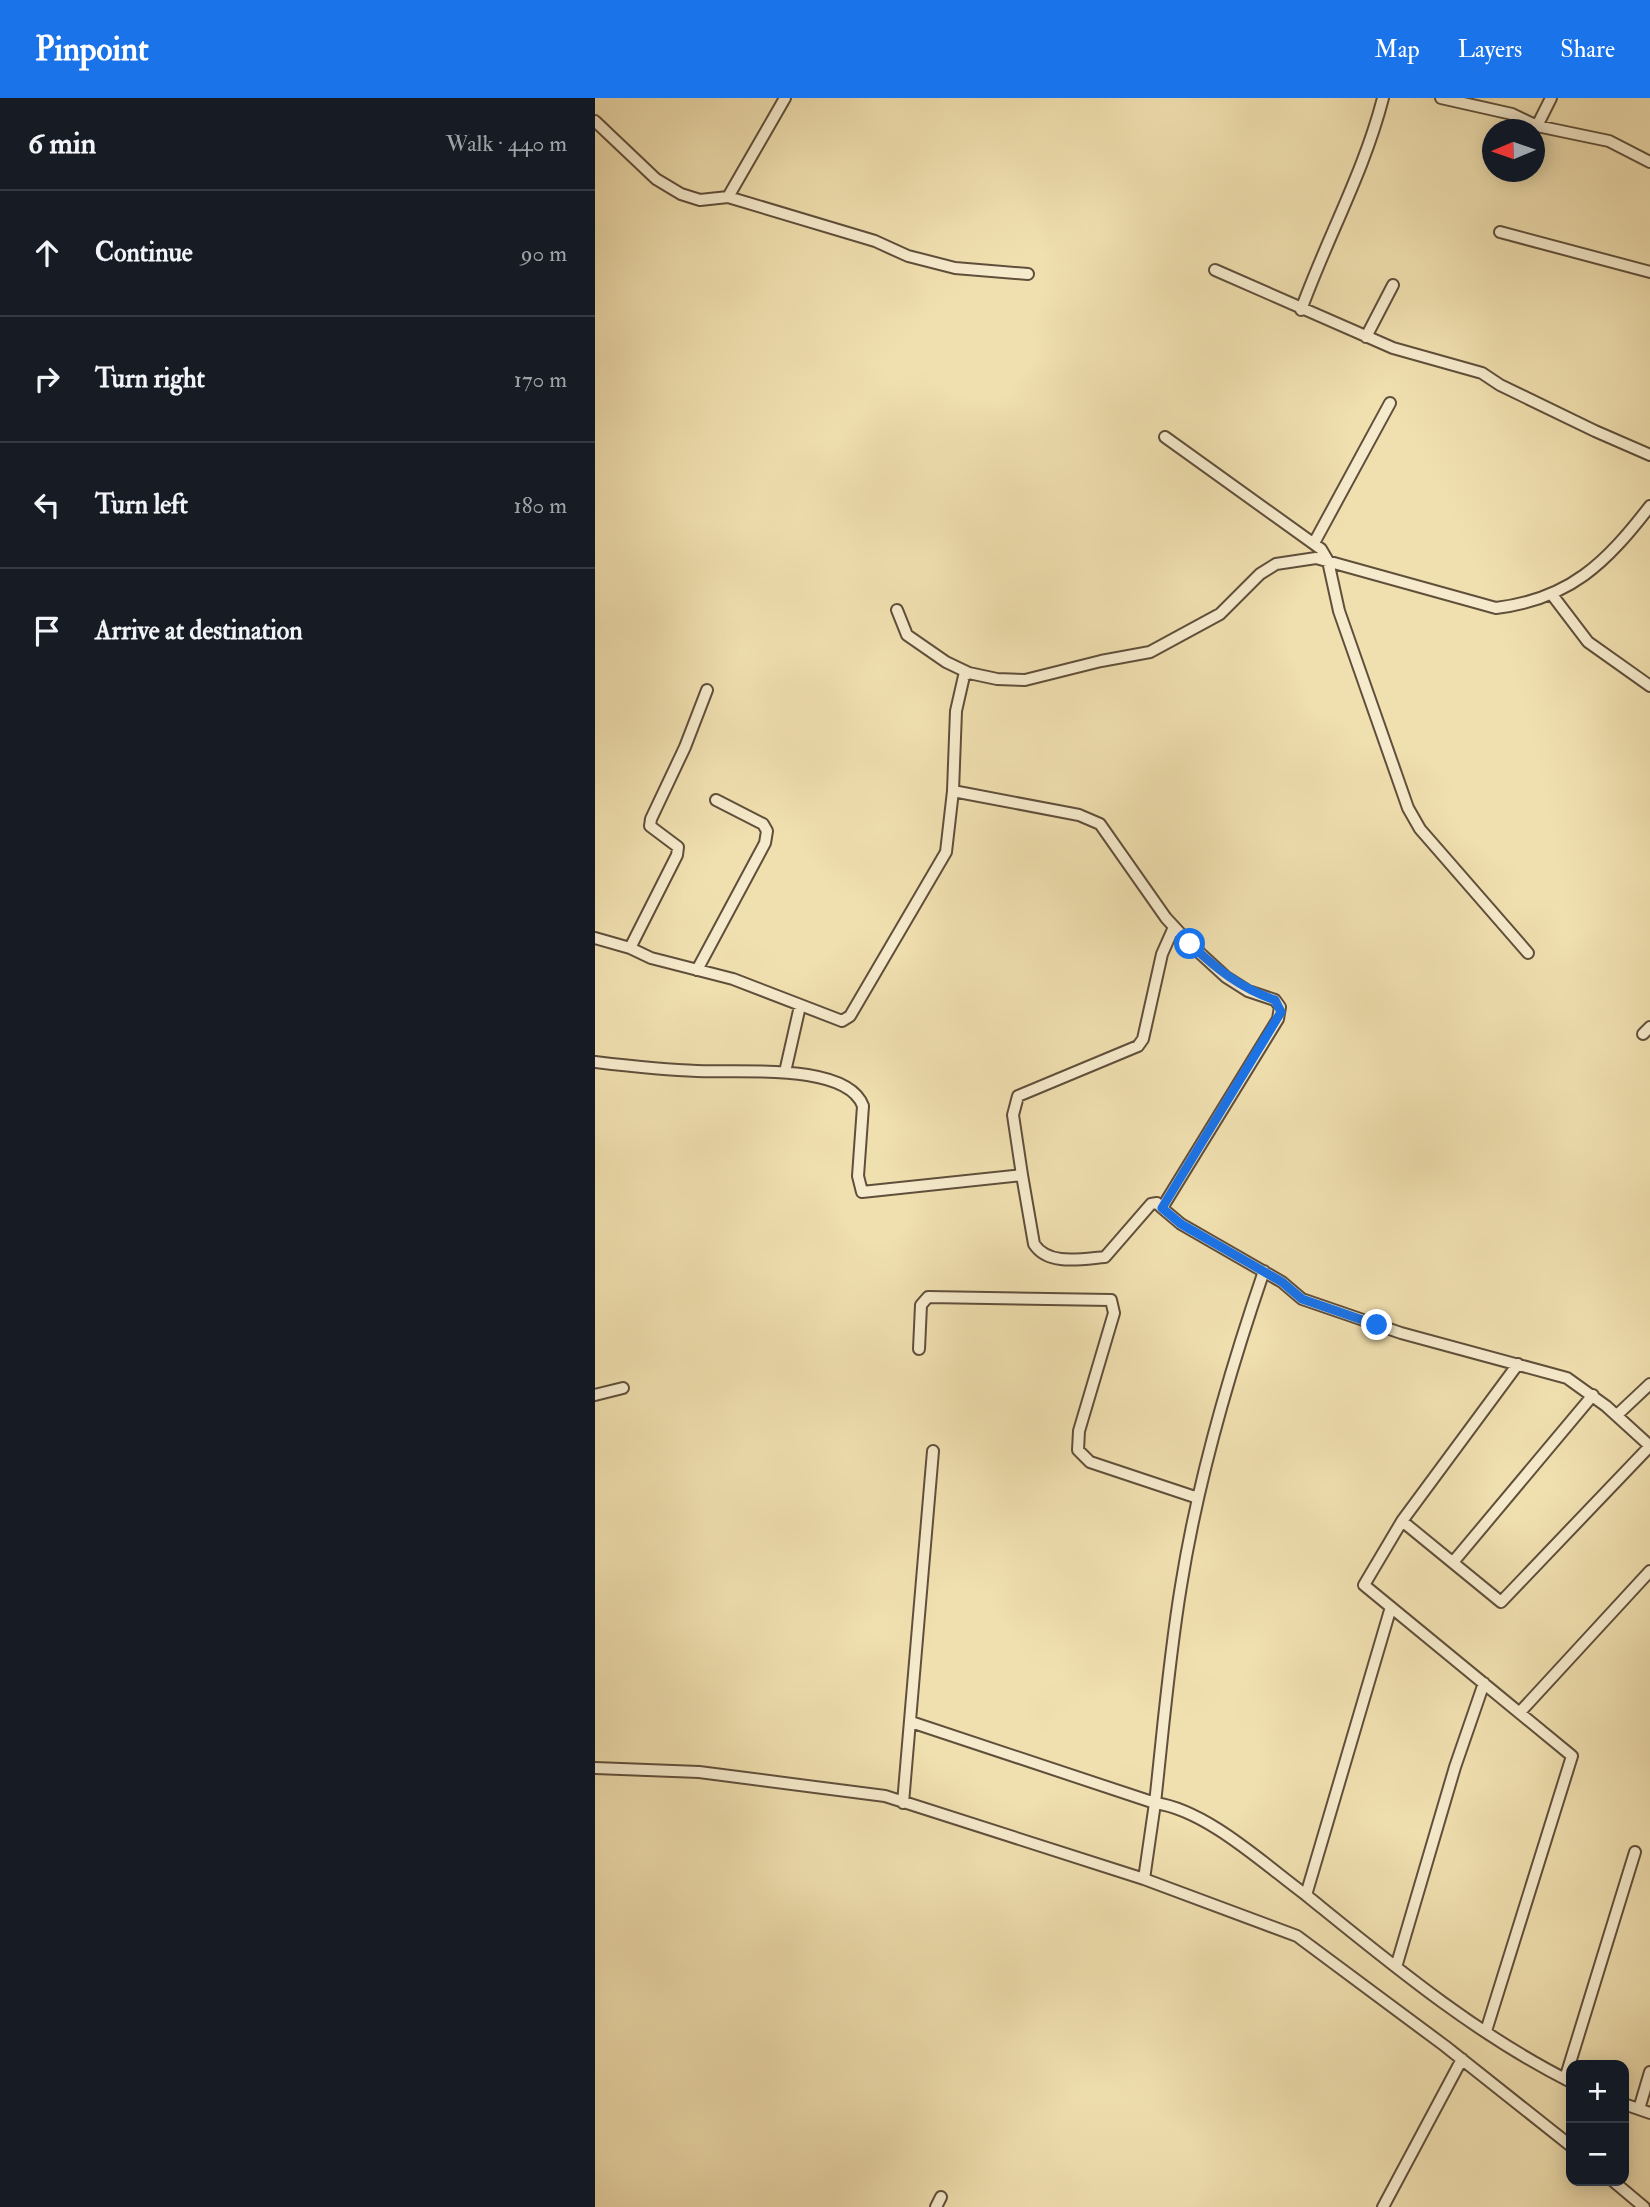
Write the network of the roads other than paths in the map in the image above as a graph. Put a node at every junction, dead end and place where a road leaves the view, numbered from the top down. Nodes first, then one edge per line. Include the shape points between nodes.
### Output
1 (785, 98) edge
2 (1383, 98) edge
3 (1441, 98) edge
4 (1551, 98) edge
5 (1522, 119) edge
6 (1540, 119) edge
7 (595, 121) edge
8 (1545, 128) edge
9 (1650, 162) edge
10 (728, 197) junction
11 (1500, 232) dead end
12 (1215, 270) dead end
13 (1650, 272) edge
14 (1028, 274) dead end
15 (1392, 285) dead end
16 (1301, 310) junction
17 (1366, 337) junction
18 (1390, 402) dead end
19 (1165, 437) dead end
20 (1650, 454) edge
21 (1650, 506) edge
22 (1314, 543) junction
23 (1328, 561) junction
24 (1553, 596) junction
25 (897, 610) dead end
26 (969, 673) junction
27 (1650, 686) edge
28 (707, 690) dead end
29 (953, 791) junction
30 (716, 800) dead end
31 (1174, 927) junction
32 (595, 938) edge
33 (630, 948) junction
34 (1528, 953) dead end
35 (697, 970) junction
36 (800, 1006) junction
37 (595, 1062) edge
38 (785, 1072) junction
39 (1022, 1175) junction
40 (1162, 1208) junction
41 (1264, 1271) junction
42 (919, 1349) dead end
43 (1518, 1364) junction
44 (1650, 1384) edge
45 (623, 1388) dead end
46 (595, 1395) edge
47 (1593, 1395) junction
48 (1617, 1415) junction
49 (1650, 1446) edge
50 (933, 1451) dead end
51 (1198, 1499) junction
52 (1402, 1521) junction
53 (1454, 1561) junction
54 (1650, 1571) edge
55 (1391, 1607) junction
56 (1484, 1683) junction
57 (1521, 1712) junction
58 (911, 1721) junction
59 (595, 1768) edge
60 (903, 1803) junction
61 (1155, 1803) junction
62 (1635, 1852) dead end
63 (1144, 1879) junction
64 (1306, 1895) junction
65 (1396, 1967) junction
66 (1486, 2031) junction
67 (1462, 2059) junction
68 (1574, 2060) edge
69 (1650, 2072) edge
70 (1566, 2080) edge
71 (1645, 2111) edge
72 (1566, 2142) edge
73 (1619, 2186) edge
74 (1383, 2207) edge
75 (1644, 2207) edge

1 - 10 street
2 - 16 street via 1357,182
3 - 5 street
4 - 6 street
7 - 10 street via 656,179 681,194 699,200
8 - 9 street via 1609,141
10 - 14 street via 875,241 908,256 955,268
11 - 13 street
12 - 16 street
15 - 17 street
16 - 17 street
17 - 20 street via 1482,373
18 - 22 street
19 - 22 street
21 - 24 street via 1597,566
22 - 23 street
23 - 24 street via 1496,608
23 - 26 street via 1316,558 1276,564 1220,614 1150,652 1024,680
23 - 34 street via 1339,611 1408,808 1420,829
24 - 27 street via 1588,642
25 - 26 street via 907,635
26 - 29 street via 961,683 955,711
28 - 33 street via 651,819 650,826 678,847 677,855
29 - 31 street via 1069,813 1100,824
29 - 36 street via 946,852 850,1016 834,1020
30 - 35 street via 763,824 767,831 765,843
31 - 39 street via 1162,954 1138,1046 1018,1096 1013,1115
31 - 40 street via 1226,977 1275,1000 1281,1012
32 - 33 street
33 - 35 street
35 - 36 street
36 - 38 street
37 - 38 street via 696,1072
38 - 39 street via 802,1072 860,1096 858,1176 862,1192
39 - 40 street via 1034,1244 1049,1257 1105,1257 1151,1204
40 - 41 street via 1181,1224
41 - 43 street via 1315,1304
41 - 51 street via 1225,1393
42 - 51 street via 921,1305 928,1297 1111,1300 1114,1313 1079,1432 1078,1450 1090,1462
43 - 47 street via 1567,1378
43 - 52 street
44 - 48 street
45 - 46 street
47 - 48 street
47 - 53 street
48 - 49 street
49 - 53 street via 1501,1602
50 - 58 street
51 - 61 street via 1170,1659
52 - 53 street
52 - 55 street via 1364,1585
54 - 57 street
55 - 56 street
55 - 64 street
56 - 57 street
56 - 65 street
57 - 66 street via 1569,1752 1571,1761
58 - 60 street
58 - 61 street
59 - 60 street via 699,1772 865,1793
60 - 63 street
61 - 63 street
61 - 64 street via 1192,1815
62 - 68 street
63 - 67 street via 1297,1936
64 - 65 street
65 - 66 street
66 - 70 street
67 - 72 street
67 - 74 street
69 - 71 street
73 - 75 street

